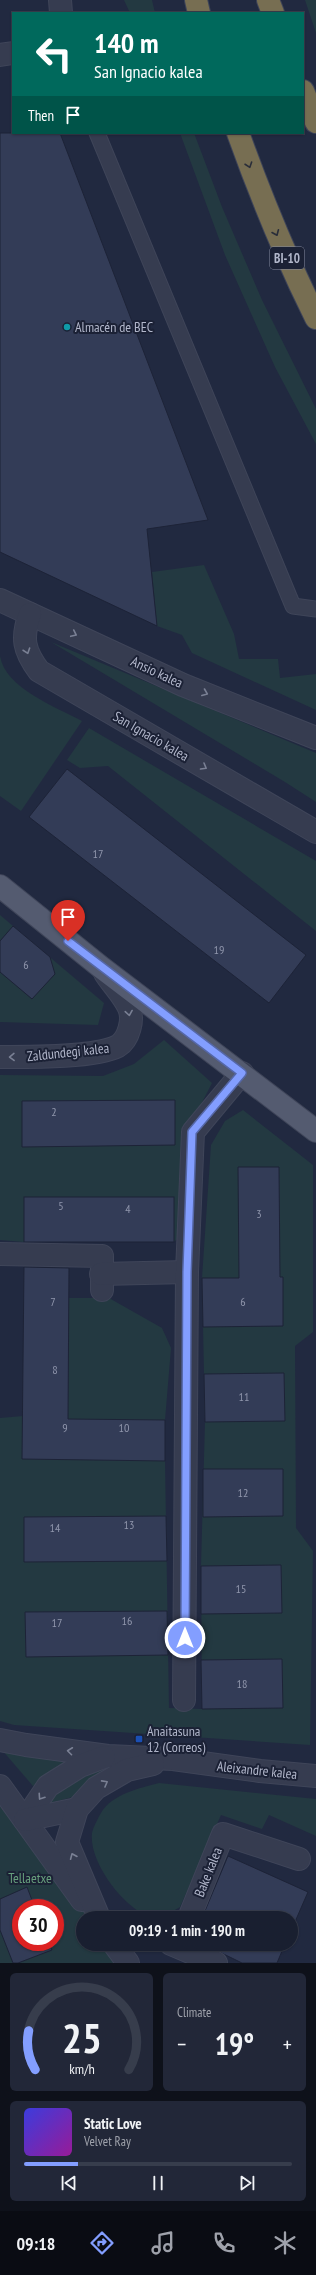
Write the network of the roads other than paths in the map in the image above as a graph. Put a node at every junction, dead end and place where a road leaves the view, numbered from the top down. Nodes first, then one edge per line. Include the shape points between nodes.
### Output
1 (60, 0) edge
2 (196, 0) edge
3 (268, 0) edge
4 (61, 12) edge
5 (199, 12) edge
6 (273, 12) edge
7 (12, 53) edge
8 (0, 55) edge
9 (304, 93) edge
10 (316, 122) edge
11 (97, 134) edge
12 (238, 134) edge
13 (316, 318) edge
14 (0, 600) edge
15 (316, 609) edge
16 (30, 614) junction
17 (316, 738) edge
18 (316, 832) edge
19 (0, 886) edge
20 (102, 968) junction
21 (0, 1057) edge
22 (242, 1073) junction
23 (316, 1131) edge
24 (0, 1254) edge
25 (187, 1272) junction
26 (184, 1700) dead end
27 (0, 1740) edge
28 (108, 1756) junction
29 (173, 1759) junction
30 (316, 1776) edge
31 (0, 1786) edge
32 (77, 1809) junction
33 (25, 1820) junction
34 (299, 1859) dead end
35 (90, 1911) edge
36 (96, 1911) edge
37 (192, 1911) edge
38 (189, 1951) edge
39 (216, 1963) edge

1 - 4 street
2 - 5 highway
3 - 6 highway
7 - 8 street
9 - 10 highway
11 - 15 lane via 293,606
12 -> 13 highway, BI-10 via 261,197
14 - 16 street, Ansio kalea
16 -> 17 street, Ansio kalea via 183,685
16 -> 18 street, San Ignacio kalea via 24,628 25,646 39,671
19 - 20 main road
20 -> 21 street, Zaldundegi kalea via 130,1008 131,1029 119,1045 96,1051 52,1056
20 - 22 main road
22 - 23 main road
22 - 25 street via 192,1132
24 - 25 street via 102,1256 102,1282 132,1273
25 - 26 street
28 -> 27 street, Aleixandre kalea via 26,1746
28 - 29 street, Aleixandre kalea
28 -> 33 street, Aleixandre kalea via 80,1766 48,1786
29 - 30 street, Aleixandre kalea via 260,1772
32 -> 29 street, Aleixandre kalea via 96,1788 127,1770
31 - 33 street
32 - 33 street
36 -> 32 street, Aleixandre kalea via 67,1842
33 - 35 street
34 - 37 street, Bake kalea via 223,1834
38 - 39 street

